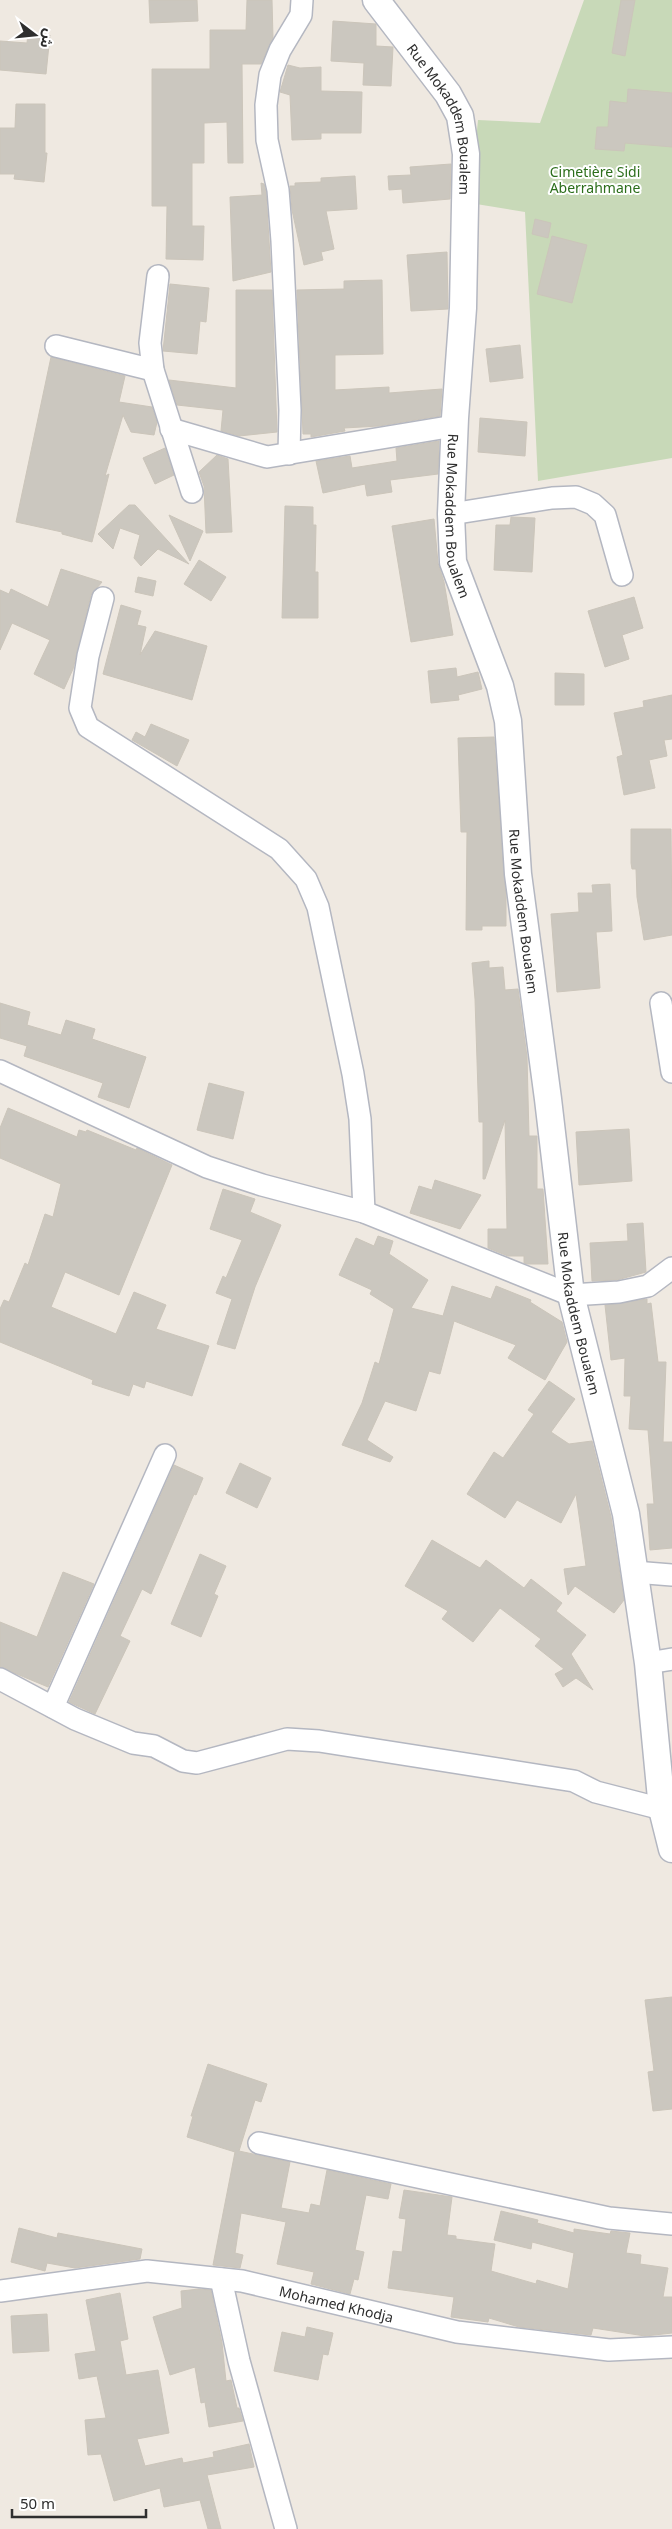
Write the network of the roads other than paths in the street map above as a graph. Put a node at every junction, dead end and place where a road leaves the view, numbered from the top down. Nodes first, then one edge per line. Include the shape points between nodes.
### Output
1 (302, 0) edge
2 (376, 0) edge
3 (158, 276) dead end
4 (56, 346) dead end
5 (153, 370) junction
6 (454, 426) junction
7 (171, 429) junction
8 (289, 454) junction
9 (192, 492) dead end
10 (451, 514) junction
11 (622, 575) dead end
12 (103, 598) dead end
13 (661, 1003) dead end
14 (0, 1071) edge
15 (672, 1072) edge
16 (364, 1212) junction
17 (672, 1268) edge
18 (571, 1295) junction
19 (165, 1455) dead end
20 (634, 1572) junction
21 (672, 1575) edge
22 (660, 1661) edge
23 (0, 1679) edge
24 (53, 1707) junction
25 (662, 1809) junction
26 (672, 1849) edge
27 (259, 2143) dead end
28 (672, 2224) edge
29 (221, 2279) junction
30 (0, 2290) edge
31 (672, 2347) edge
32 (286, 2529) edge

1 - 8 street via 301,15 280,50 270,75 266,105 267,140 278,190 282,241
2 - 6 street, Rue Mokaddem Boualem via 448,94 460,116 466,154 466,211
3 - 5 street via 150,343
4 - 5 street
5 - 7 street
6 - 8 street
6 - 10 street, Rue Mokaddem Boualem
7 - 8 street via 267,457
7 - 9 street
10 - 11 street via 576,497 593,504 606,515
10 - 18 street, Rue Mokaddem Boualem via 453,562 500,686 508,721 518,874
12 - 16 street via 88,656 80,708 88,726 279,849 306,879 318,907 360,1119
13 - 15 street
14 - 16 street via 207,1167
16 - 18 street
17 - 18 street via 648,1286 619,1292
18 - 20 street, Rue Mokaddem Boualem via 626,1514
19 - 24 street
20 - 21 street
20 - 22 street, Rue Mokaddem Boualem
22 - 25 street, Rue Mokaddem Boualem
23 - 24 street
24 - 25 street via 133,1743 154,1746 183,1761 197,1763 287,1738 319,1741 574,1781 596,1792
25 - 26 street, Rue Mokaddem Boualem
27 - 28 street via 609,2218
29 - 30 street, Mohamed Khodja via 147,2271
29 - 31 street, Mohamed Khodja via 242,2281 457,2332 609,2350
29 - 32 street via 239,2361

